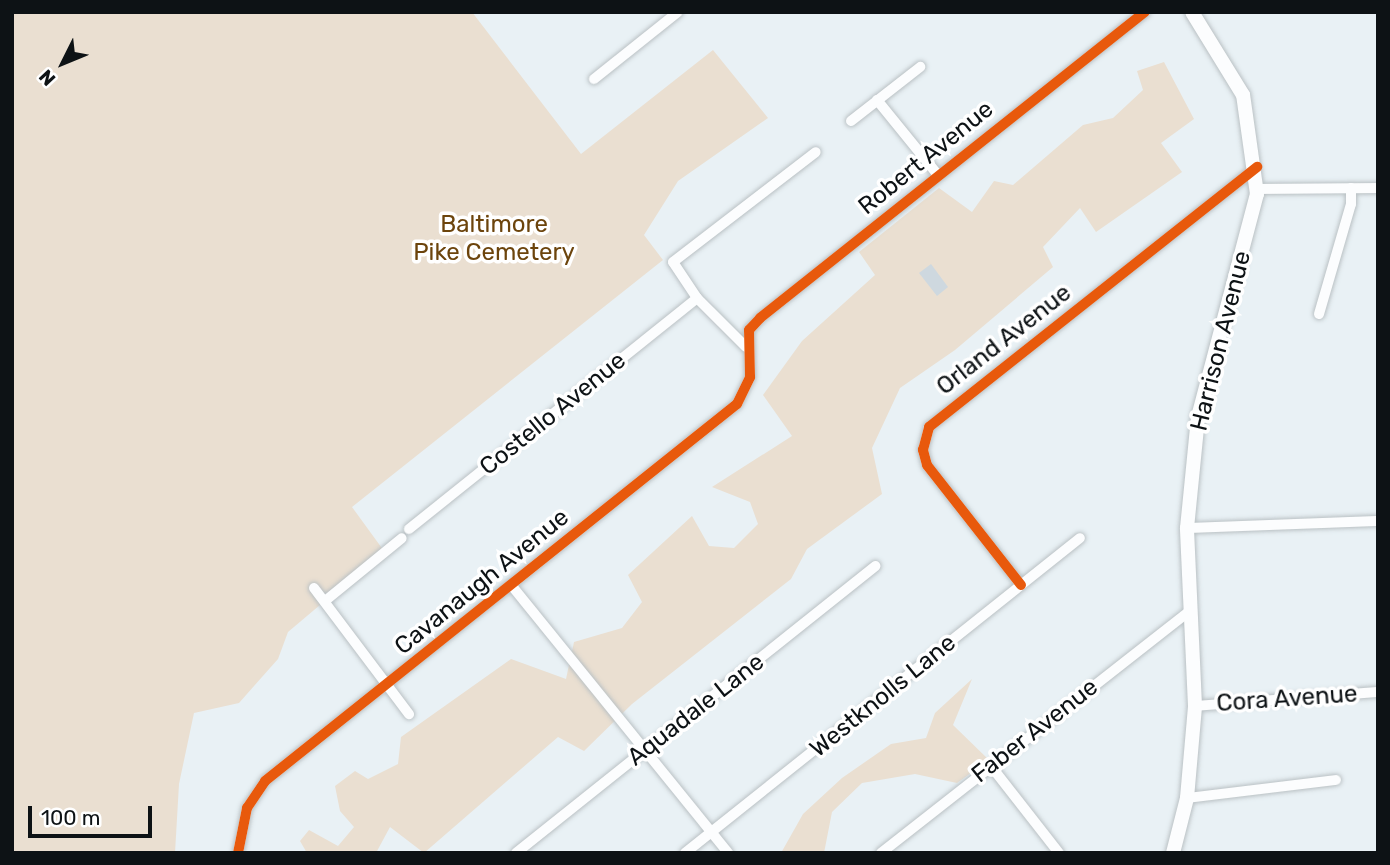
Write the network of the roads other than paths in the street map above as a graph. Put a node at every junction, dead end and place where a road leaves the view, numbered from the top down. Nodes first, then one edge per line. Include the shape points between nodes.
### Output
1 (678, 12) edge
2 (1145, 12) edge
3 (1195, 13) edge
4 (920, 67) dead end
5 (594, 79) dead end
6 (877, 100) junction
7 (852, 121) dead end
8 (816, 152) dead end
9 (1257, 167) junction
10 (938, 175) junction
11 (1351, 188) junction
12 (1378, 188) edge
13 (1257, 189) junction
14 (696, 298) junction
15 (1319, 314) dead end
16 (746, 347) junction
17 (1378, 521) edge
18 (1187, 528) junction
19 (409, 529) dead end
20 (402, 538) dead end
21 (1080, 538) dead end
22 (876, 566) dead end
23 (1021, 585) junction
24 (512, 586) junction
25 (314, 588) dead end
26 (325, 601) junction
27 (1190, 611) junction
28 (387, 685) junction
29 (1378, 692) edge
30 (1195, 706) junction
31 (410, 714) dead end
32 (646, 749) junction
33 (991, 765) junction
34 (1336, 780) dead end
35 (1187, 798) junction
36 (711, 831) junction
37 (238, 853) edge
38 (516, 853) edge
39 (685, 853) edge
40 (728, 853) edge
41 (881, 853) edge
42 (1059, 853) edge
43 (1173, 853) edge

1 - 5 street
2 - 10 street, Robert Avenue
3 - 9 main road, Harrison Avenue via 1237,80
4 - 6 street
6 - 7 street
6 - 10 street
8 - 14 street via 673,262
9 - 13 main road, Harrison Avenue
9 - 23 street, Orland Avenue via 929,427 923,450 927,465
10 - 16 street, Robert Avenue via 760,318 749,330
11 - 12 street
11 - 13 street
11 - 15 street via 1351,204
13 - 18 main road, Harrison Avenue via 1201,398
14 - 16 street
14 - 19 street, Costello Avenue
16 - 24 street, Cavanaugh Avenue via 750,377 737,404
17 - 18 street
18 - 27 main road, Harrison Avenue
20 - 26 street
21 - 23 street, Westknolls Lane
22 - 32 street, Aquadale Lane
23 - 36 street, Westknolls Lane
24 - 28 street, Cavanaugh Avenue
24 - 32 street
25 - 26 street
26 - 28 street
27 - 30 main road, Harrison Avenue
27 - 33 street, Faber Avenue
28 - 31 street
28 - 37 street, Cavanaugh Avenue via 265,781 247,808
29 - 30 street, Cora Avenue
30 - 35 main road, Harrison Avenue
32 - 36 street
32 - 38 street, Aquadale Lane
33 - 41 street, Faber Avenue
33 - 42 street
34 - 35 street
35 - 43 main road, Harrison Avenue
36 - 39 street, Westknolls Lane
36 - 40 street

